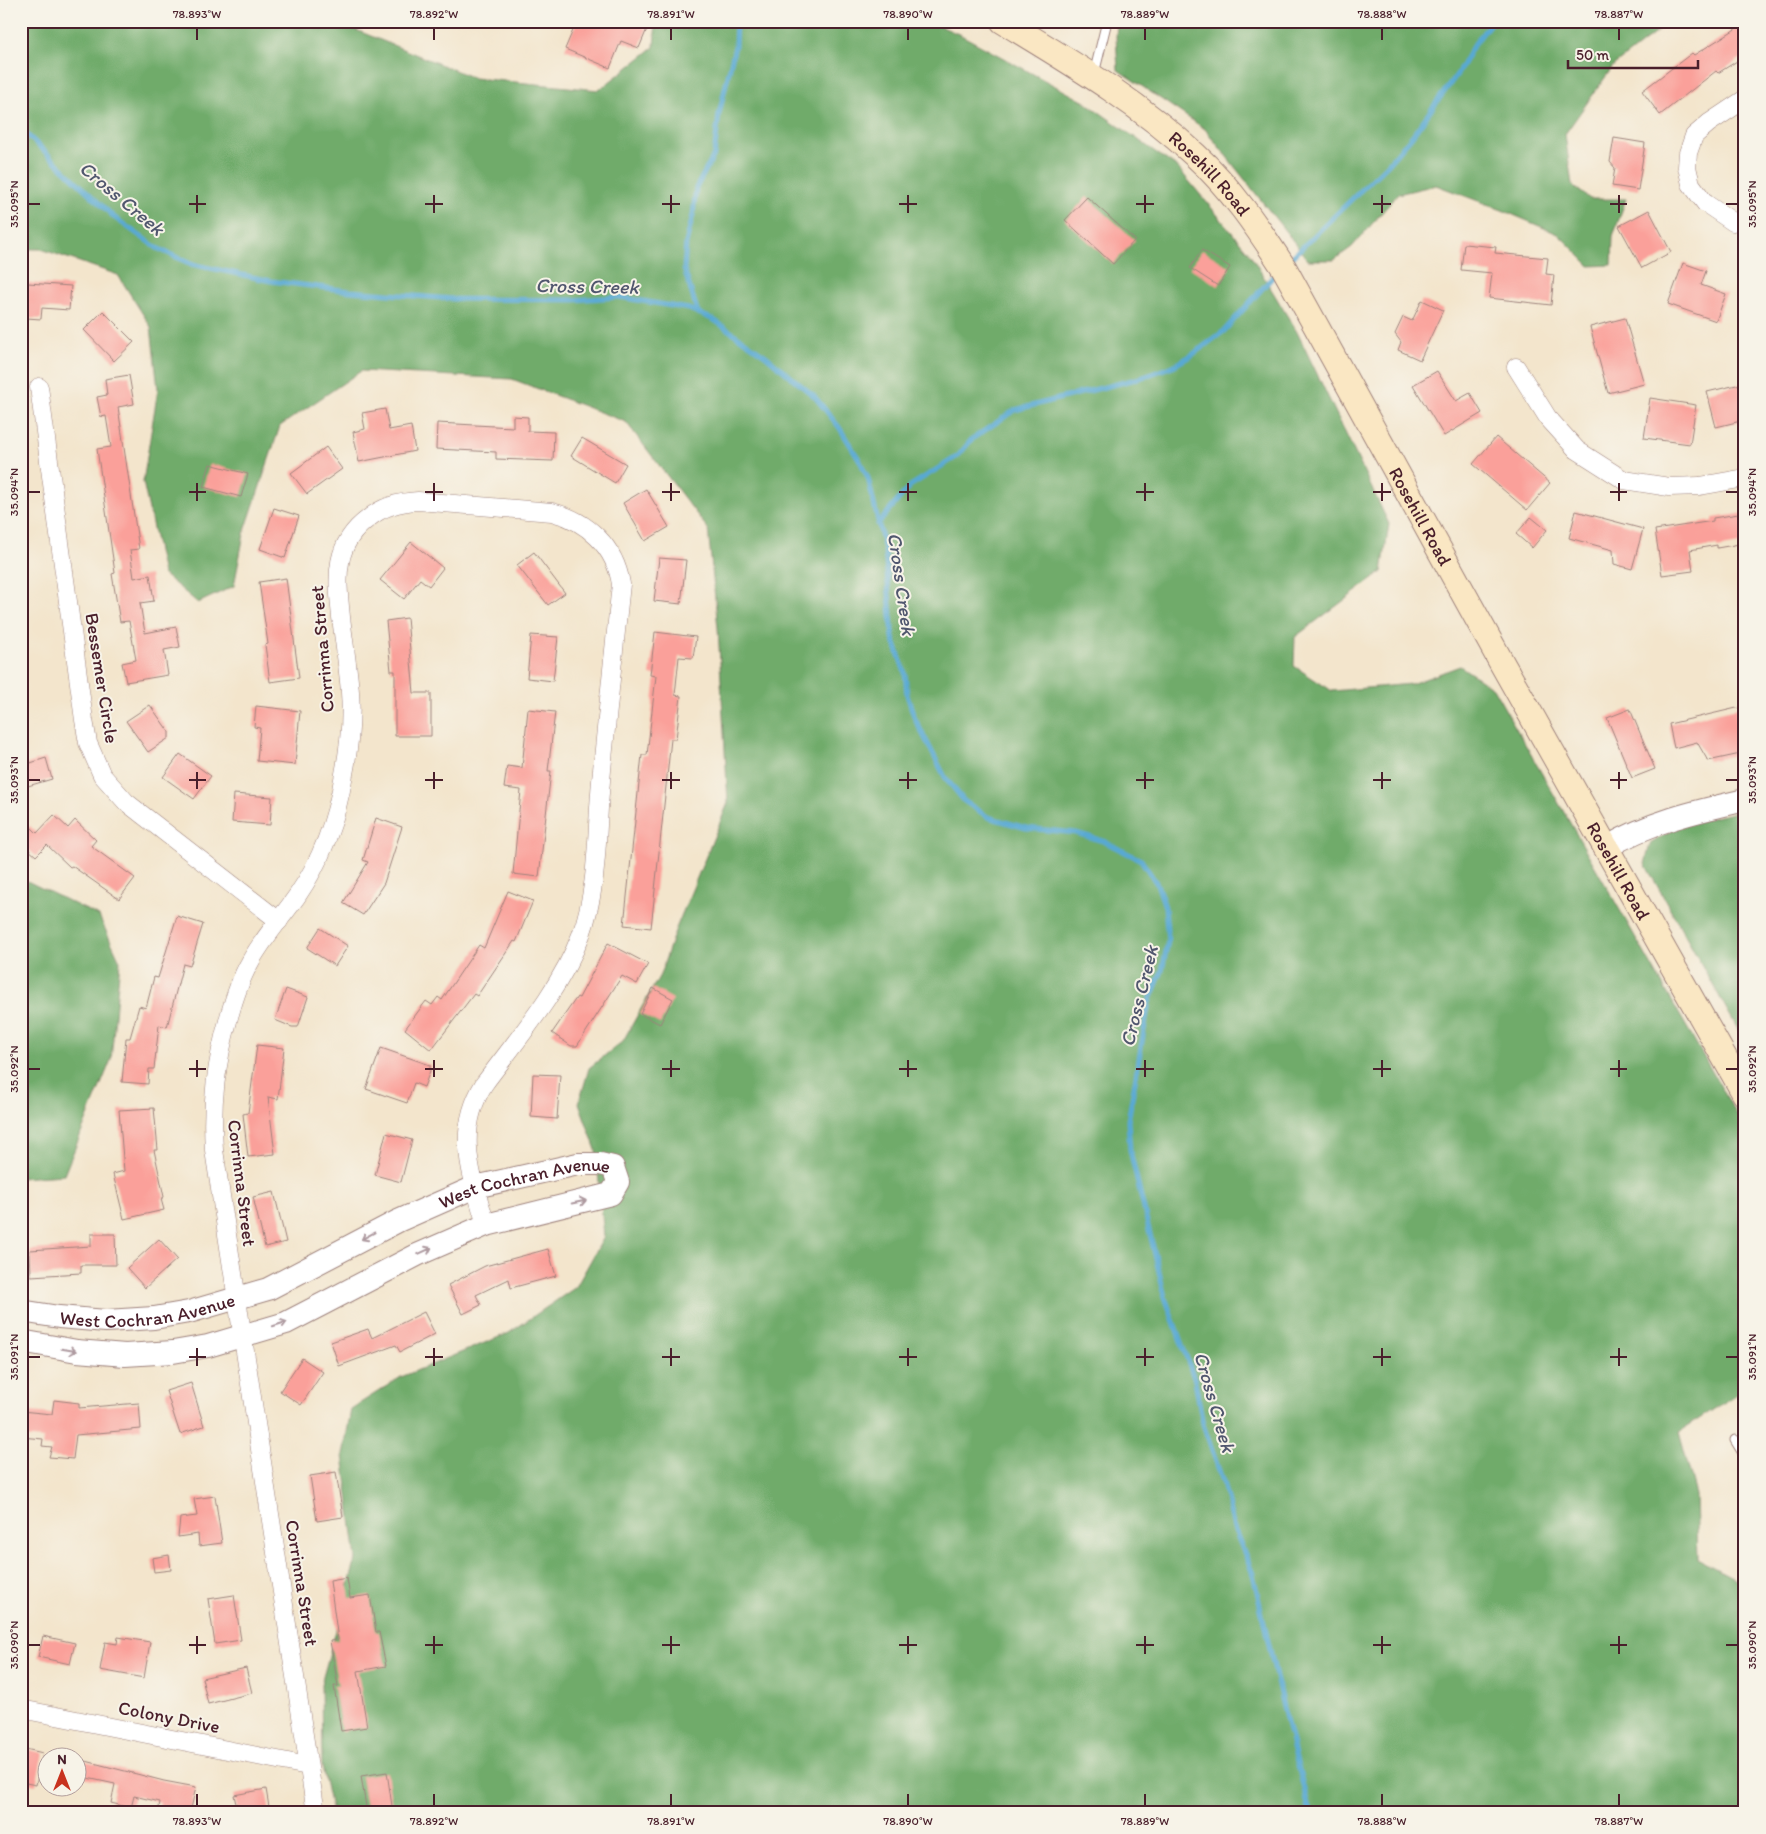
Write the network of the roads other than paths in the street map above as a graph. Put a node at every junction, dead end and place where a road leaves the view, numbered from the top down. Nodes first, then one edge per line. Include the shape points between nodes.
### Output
1 (1003, 21) edge
2 (1107, 21) edge
3 (1094, 76) junction
4 (1745, 99) edge
5 (1733, 222) dead end
6 (1516, 367) dead end
7 (39, 387) dead end
8 (1745, 478) edge
9 (1745, 800) edge
10 (1606, 848) junction
11 (279, 921) junction
12 (1745, 1094) edge
13 (475, 1187) junction
14 (486, 1225) junction
15 (237, 1300) junction
16 (21, 1311) edge
17 (242, 1336) junction
18 (21, 1341) edge
19 (1735, 1440) dead end
20 (1745, 1456) edge
21 (21, 1709) edge
22 (308, 1766) junction
23 (316, 1813) edge

1 - 3 main road, Rosehill Road
2 - 3 lane
3 - 10 main road, Rosehill Road via 1147,114 1196,156 1259,228
4 - 5 street via 1694,136 1687,167 1691,184 1705,203
6 - 8 street via 1548,418 1578,450 1624,480 1669,487 1700,486
7 - 11 street, Bessemer Circle via 84,720 92,754 102,776 126,802
9 - 10 street via 1693,812 1637,832
10 - 12 main road, Rosehill Road
11 - 13 street, Corrinna Street via 316,863 337,808 345,773 350,702 338,574 343,550 355,530 383,509 418,501 552,512 574,519 594,533 609,551 621,584 591,899 581,934 561,977 478,1094 469,1116 466,1140
11 - 15 street, Corrinna Street via 260,945 234,999 215,1079 214,1150
13 - 14 street, Corrinna Street
14 -> 13 street, West Cochran Avenue via 611,1194 618,1182 613,1167 578,1164
13 -> 15 street, West Cochran Avenue via 398,1221 268,1289
17 -> 14 street, West Cochran Avenue via 286,1323 417,1255
15 - 16 street, West Cochran Avenue via 154,1318 106,1320
15 - 17 street, Corrinna Street
18 -> 17 street, West Cochran Avenue via 78,1351 125,1354 173,1352
17 - 22 street, Corrinna Street
19 - 20 lane
21 - 22 street, Colony Drive
22 - 23 street, Corrinna Street

